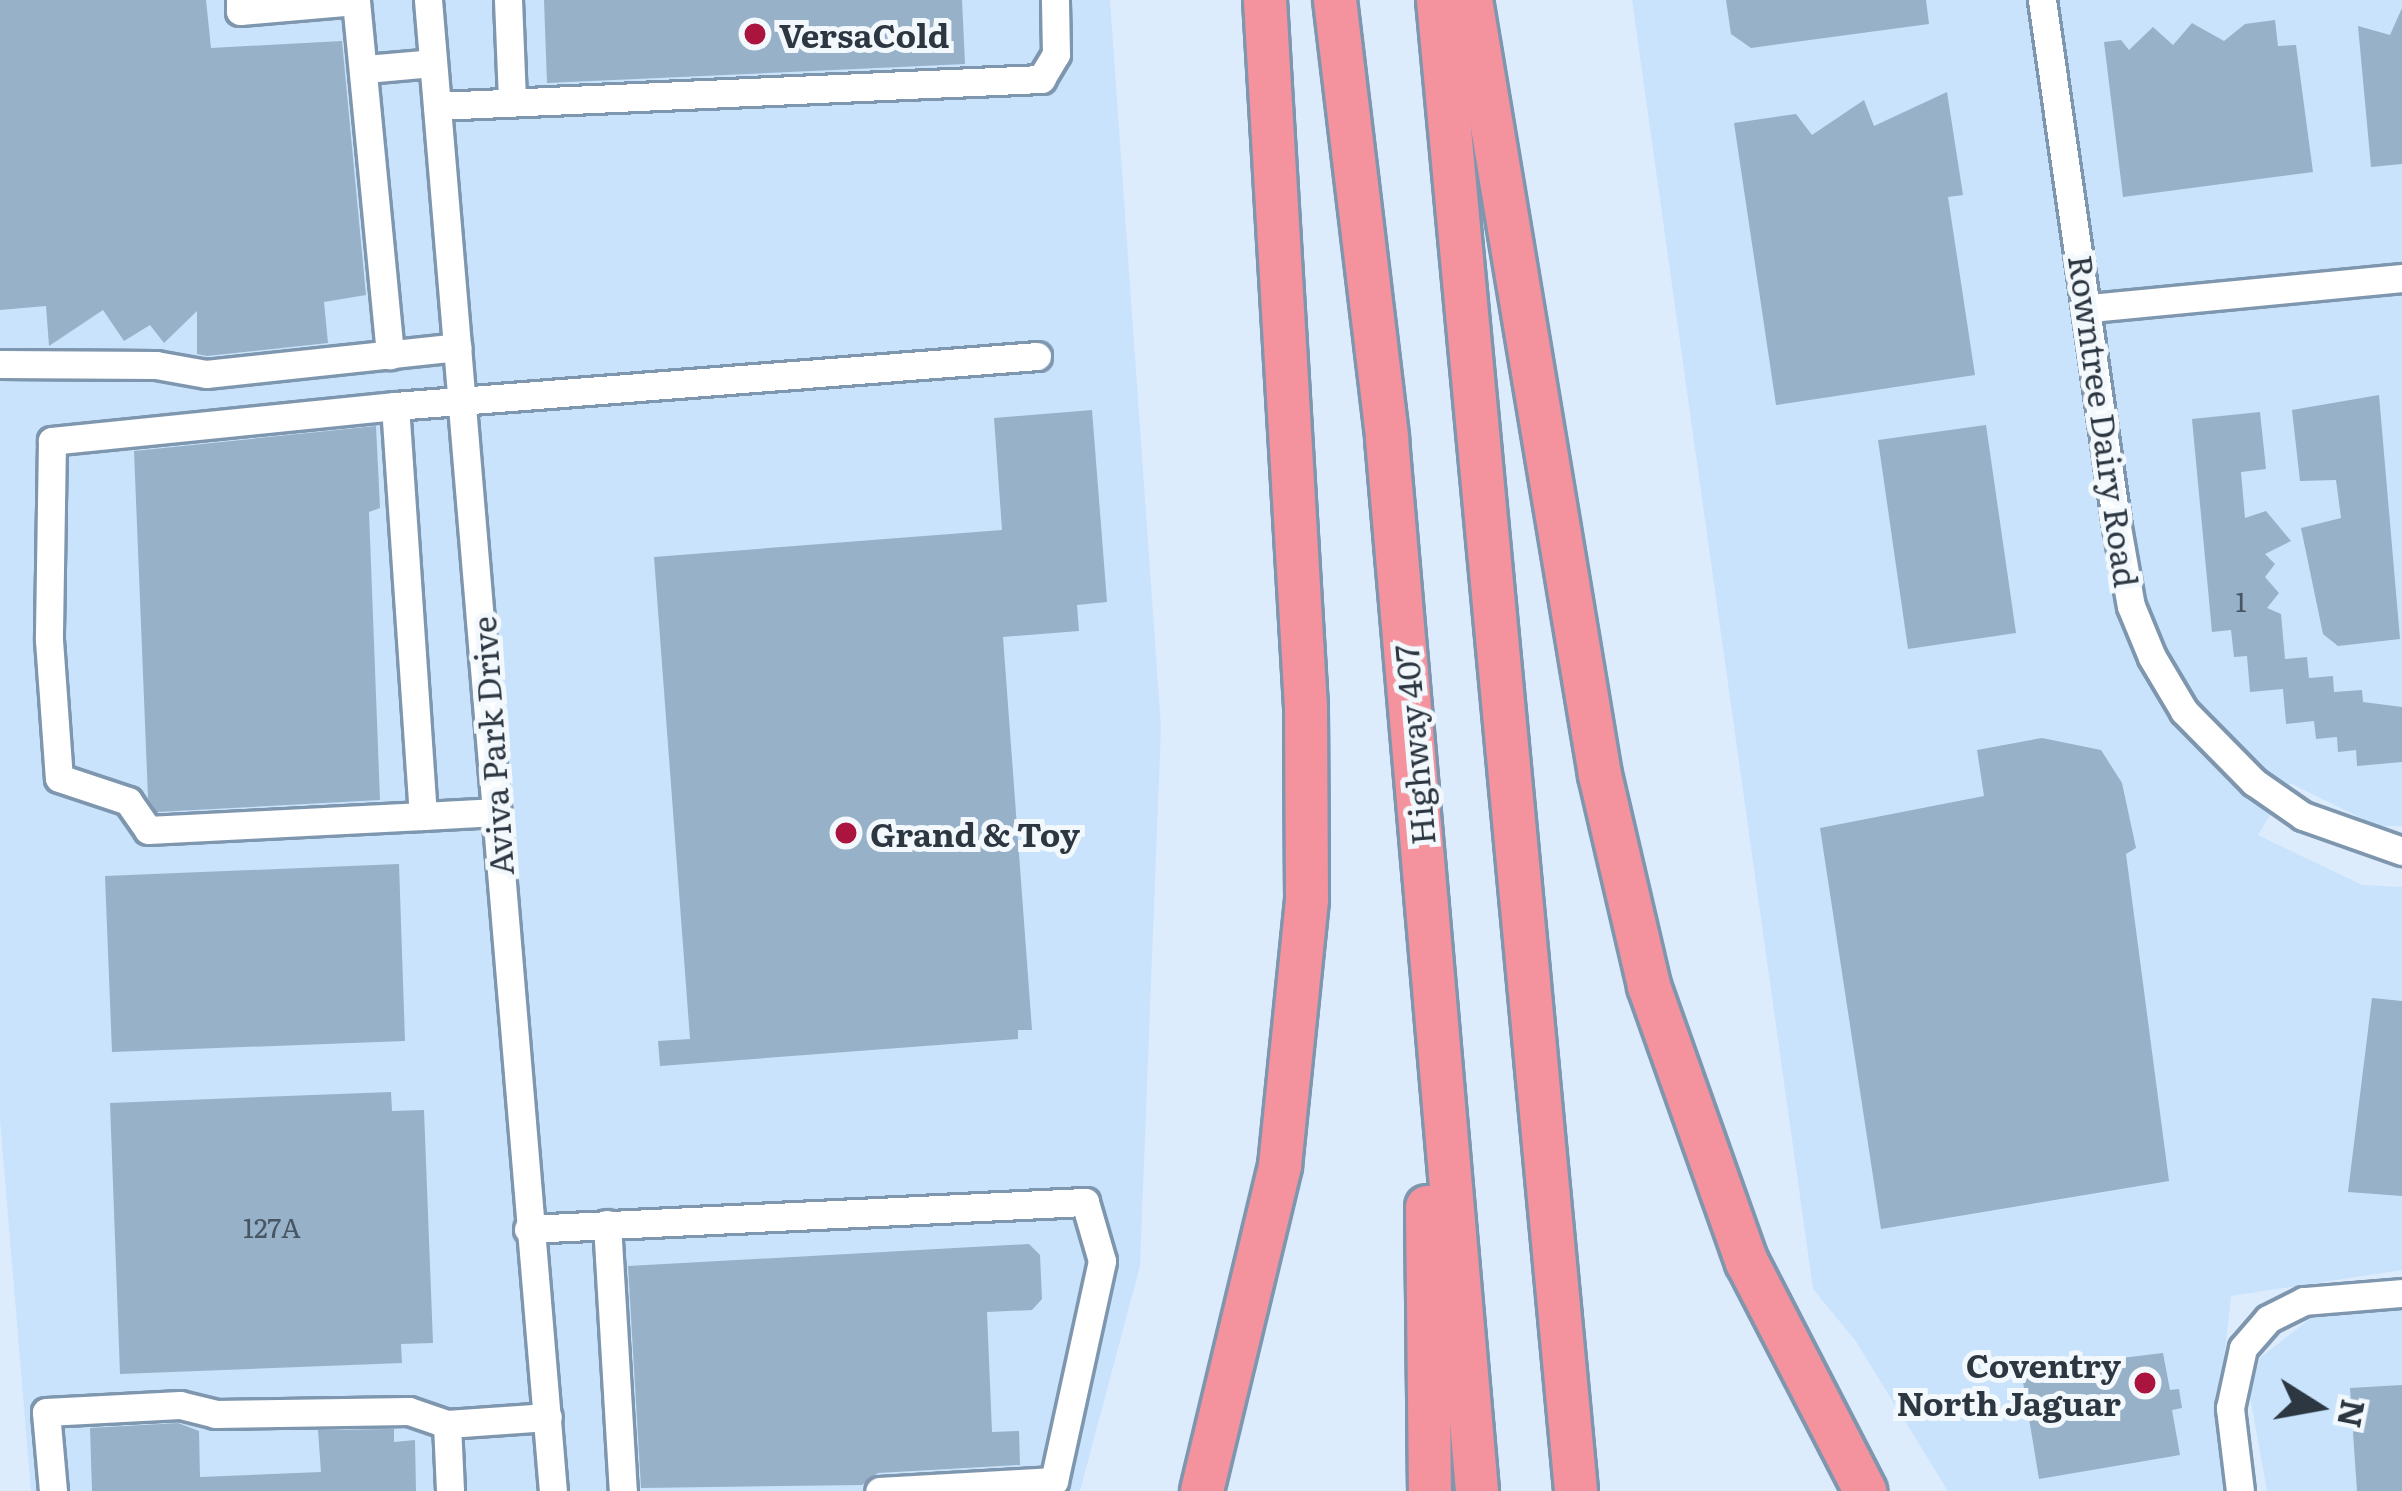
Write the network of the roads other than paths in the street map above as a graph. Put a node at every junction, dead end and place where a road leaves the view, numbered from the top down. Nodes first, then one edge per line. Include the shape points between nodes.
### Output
1 (240, 0) edge
2 (428, 0) edge
3 (508, 0) edge
4 (1055, 0) edge
5 (1265, 0) edge
6 (1335, 0) edge
7 (1438, 0) edge
8 (1471, 0) edge
9 (2042, 0) edge
10 (433, 63) junction
11 (365, 69) junction
12 (512, 100) junction
13 (437, 106) junction
14 (2402, 278) edge
15 (2091, 308) junction
16 (458, 347) junction
17 (390, 355) junction
18 (1037, 356) dead end
19 (0, 364) edge
20 (395, 406) junction
21 (463, 406) junction
22 (497, 812) junction
23 (423, 816) junction
24 (1421, 834) junction
25 (2402, 851) edge
26 (1536, 1030) junction
27 (607, 1224) junction
28 (528, 1228) junction
29 (2402, 1293) edge
30 (548, 1417) junction
31 (447, 1424) junction
32 (53, 1491) edge
33 (450, 1491) edge
34 (553, 1491) edge
35 (623, 1491) edge
36 (879, 1491) edge
37 (1202, 1491) edge
38 (1430, 1491) edge
39 (1477, 1491) edge
40 (1576, 1491) edge
41 (1604, 1491) edge
42 (1865, 1491) edge
43 (2240, 1491) edge

1 - 11 street via 240,11 356,1
2 - 10 street, Aviva Park Drive
3 - 12 street
4 - 12 street via 1056,54 1041,79
5 - 37 highway via 1306,707 1307,899 1280,1166
6 - 24 highway, Highway 407 via 1387,440
7 - 26 highway
8 - 42 highway via 1600,775 1649,986 1747,1262
9 - 15 street, Rowntree Dairy Road
10 - 11 street
10 - 13 street, Aviva Park Drive
11 - 17 street
12 - 13 street
13 - 16 street, Aviva Park Drive
14 - 15 street
15 - 25 street, Rowntree Dairy Road via 2116,527 2131,606 2152,657 2184,711 2254,782 2303,816
16 - 17 street
16 - 21 street, Aviva Park Drive
17 - 19 street via 206,374 157,365
18 - 21 street
20 - 21 street
20 - 23 street
20 - 23 street via 52,441 51,663 59,778 128,801 148,830
21 - 22 street, Aviva Park Drive
22 - 23 street
22 - 28 street, Aviva Park Drive
24 - 38 highway
24 - 39 highway, Highway 407
26 - 40 highway
26 - 41 highway
27 - 28 street
27 - 35 street
27 - 36 street via 1085,1202 1102,1261 1054,1481
28 - 30 street, Aviva Park Drive
29 - 43 street via 2304,1301 2268,1319 2243,1348 2230,1408
30 - 31 street
30 - 34 street, Aviva Park Drive
31 - 32 street via 409,1411 215,1414 180,1405 46,1412
31 - 33 street

